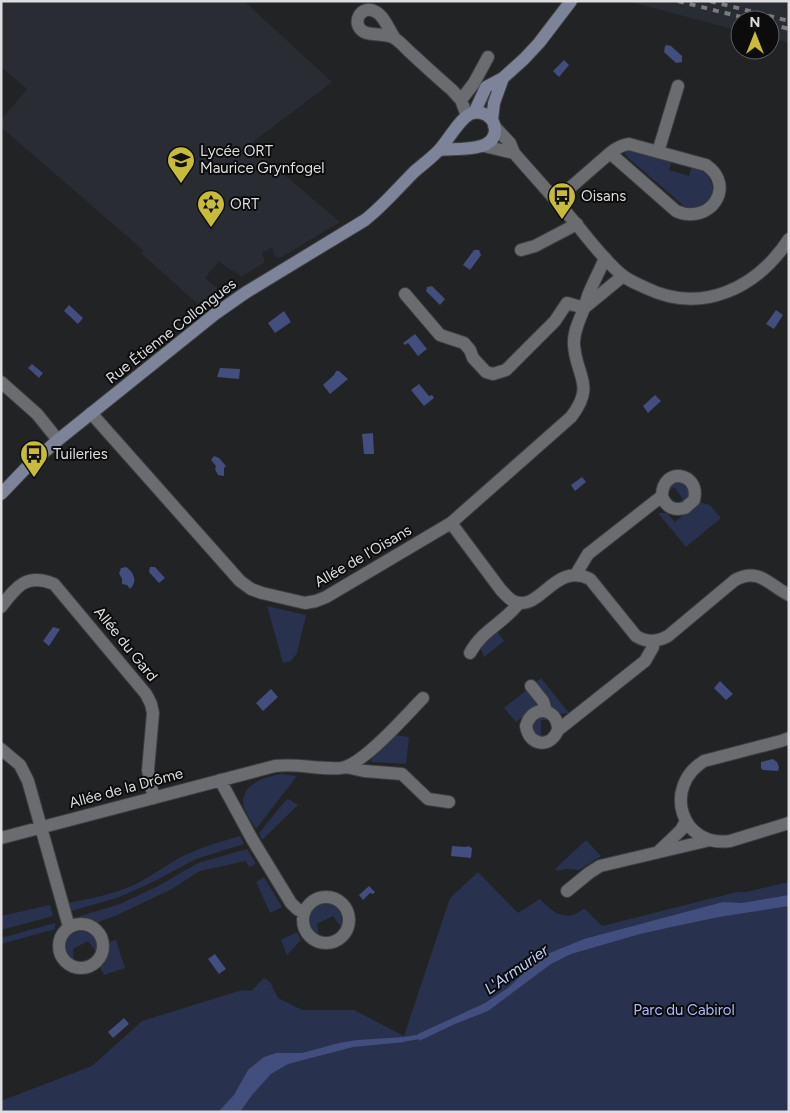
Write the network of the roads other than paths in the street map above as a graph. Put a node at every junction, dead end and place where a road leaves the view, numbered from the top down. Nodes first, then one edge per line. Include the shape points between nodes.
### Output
1 (571, 1) edge
2 (394, 37) dead end
3 (488, 57) dead end
4 (503, 78) junction
5 (678, 86) dead end
6 (461, 100) junction
7 (468, 117) junction
8 (493, 123) junction
9 (480, 147) junction
10 (440, 150) junction
11 (658, 152) junction
12 (514, 153) junction
13 (610, 153) junction
14 (556, 200) junction
15 (577, 224) junction
16 (788, 242) edge
17 (521, 250) dead end
18 (605, 258) junction
19 (623, 276) junction
20 (405, 294) dead end
21 (584, 308) junction
22 (1, 382) edge
23 (91, 413) junction
24 (58, 440) junction
25 (1, 494) edge
26 (662, 496) dead end
27 (451, 523) junction
28 (576, 574) junction
29 (789, 595) edge
30 (519, 602) junction
31 (1, 607) edge
32 (653, 641) junction
33 (470, 652) dead end
34 (531, 686) dead end
35 (423, 698) dead end
36 (546, 711) junction
37 (558, 730) junction
38 (789, 738) edge
39 (1, 749) edge
40 (346, 767) junction
41 (220, 780) junction
42 (154, 798) junction
43 (449, 802) dead end
44 (686, 821) junction
45 (789, 823) edge
46 (40, 828) junction
47 (1, 838) edge
48 (710, 840) junction
49 (658, 852) junction
50 (567, 891) dead end
51 (304, 913) dead end
52 (68, 927) dead end

1 - 4 main road, Rue Étienne Collongues via 539,43
2 - 6 street
3 - 6 street
4 - 7 main road, Rue Étienne Collongues via 486,87
4 - 8 main road via 494,103
5 - 11 street
6 - 7 street
7 - 8 main road via 484,114
7 - 9 main road via 460,128 462,138 466,143
7 - 10 main road, Rue Étienne Collongues via 451,133
8 - 9 main road via 492,140
8 - 12 street
9 - 10 main road
9 - 12 street
10 - 23 main road, Rue Étienne Collongues via 366,220 215,314
11 - 13 street via 629,144
11 - 13 street via 710,168 719,188 712,206 698,214 676,211
12 - 14 street
13 - 14 street
14 - 15 street
15 - 17 street via 536,246
15 - 18 street
16 - 19 street via 751,280 705,298 668,297
18 - 19 street
18 - 21 street, Allée de l'Oisans
19 - 21 street, Allée de l'Oisans
20 - 21 street via 440,335 464,343 486,372 493,374 506,370 556,320 567,303
21 - 27 street, Allée de l'Oisans via 574,334 584,386 579,408 572,418
22 - 24 street via 37,414
23 - 24 main road, Rue Étienne Collongues
23 - 27 street, Allée de l'Oisans via 240,581 262,593 305,603 326,598
24 - 25 main road, Rue Étienne Collongues
26 - 28 street via 588,554
27 - 30 street via 501,590
28 - 30 street via 560,579 533,600
28 - 32 street via 590,579 636,636
29 - 32 street via 760,577 743,576 668,636
30 - 33 street via 512,612 477,640
31 - 42 street, Allée du Gard via 24,582 40,580 54,584 146,694 154,713 148,770
32 - 37 street via 645,661
34 - 36 street
35 - 40 street via 362,757
36 - 37 street via 556,718
36 - 37 street via 535,713 528,720 530,737 546,742 552,740
38 - 44 street via 696,765 681,788 681,806
39 - 46 street via 25,773
40 - 41 street, Allée de la Drôme via 283,765
40 - 43 street, Allée de la Drôme via 402,774 428,799
41 - 42 street, Allée de la Drôme
41 - 51 street via 289,899 296,909
42 - 46 street, Allée de la Drôme
44 - 48 street via 697,834
44 - 49 street
45 - 48 street via 730,841
46 - 47 street, Allée de la Drôme
46 - 52 street
48 - 49 street
49 - 50 street via 600,866

